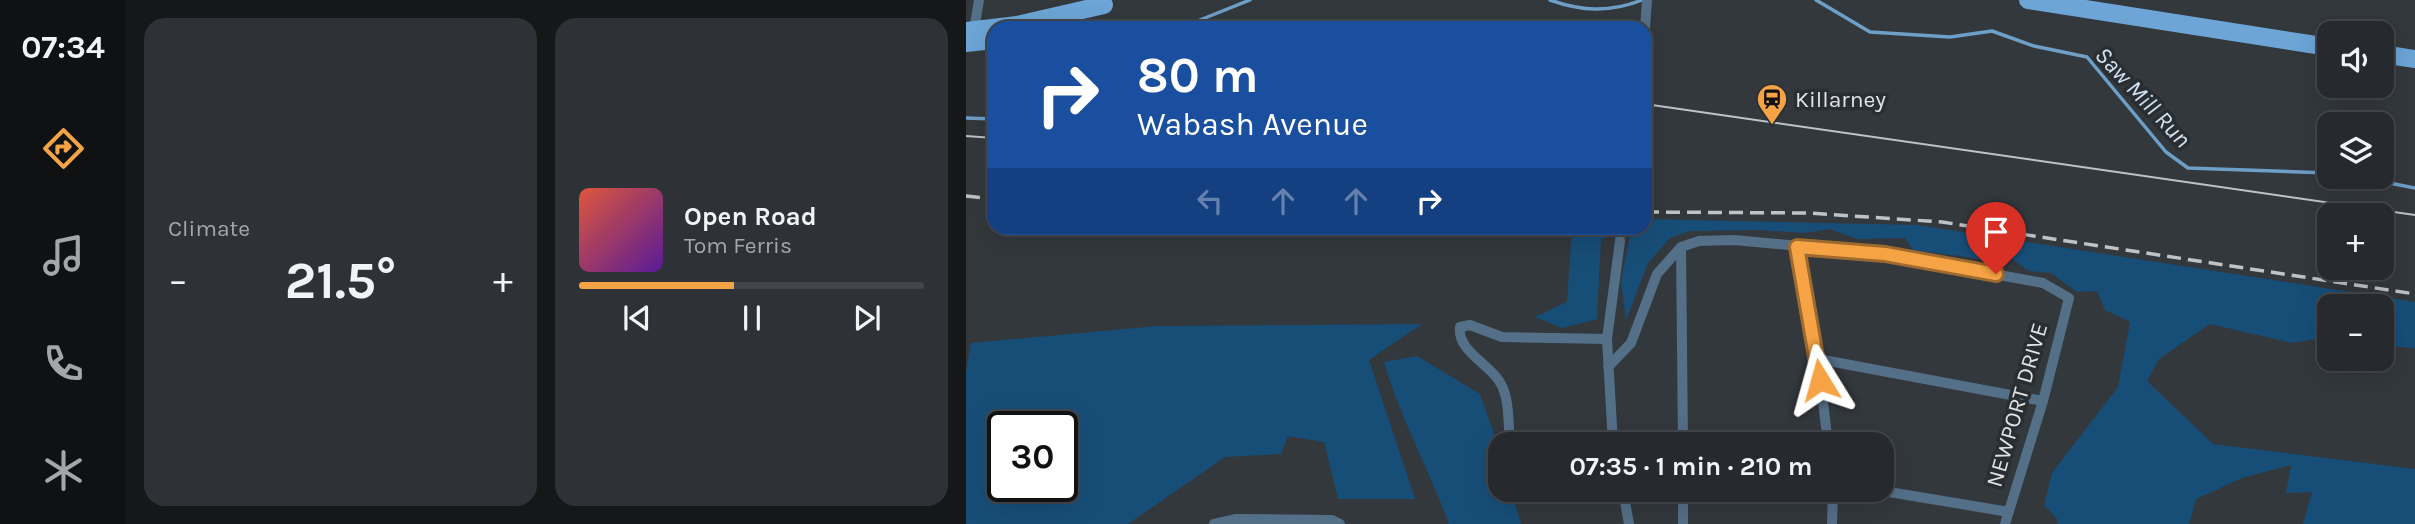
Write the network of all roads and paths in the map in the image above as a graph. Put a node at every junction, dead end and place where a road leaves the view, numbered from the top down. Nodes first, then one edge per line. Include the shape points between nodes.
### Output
1 (979, 0) edge
2 (1647, 0) edge
3 (2028, 0) edge
4 (1109, 3) edge
5 (1034, 21) edge
6 (1071, 21) edge
7 (1645, 21) edge
8 (987, 31) edge
9 (969, 34) edge
10 (987, 38) edge
11 (2317, 45) edge
12 (2394, 56) edge
13 (2415, 59) edge
14 (1620, 241) tunnel mouth
15 (1681, 247) junction
16 (1797, 247) junction
17 (1607, 339) junction
18 (1818, 359) junction
19 (1608, 367) junction
20 (2043, 401) junction
21 (1509, 432) edge
22 (1613, 432) edge
23 (1683, 432) edge
24 (1827, 432) edge
25 (1894, 493) edge
26 (1625, 502) edge
27 (1683, 502) edge
28 (1833, 502) edge
29 (2009, 512) junction
30 (1336, 522) edge
31 (1214, 524) edge
32 (1629, 524) edge
33 (1683, 524) edge
34 (1832, 524) edge
35 (2005, 524) edge

1 - 9 street
2 - 7 street
3 - 11 main road
4 - 5 main road
4 - 6 main road
8 - 9 main road
9 - 10 main road
12 - 13 main road
14 - 17 street
15 - 16 street via 1699,241 1734,240
15 - 19 street via 1657,274 1631,343
15 - 23 street
16 - 18 street
16 - 20 street, NEWPORT DRIVE via 1950,264 2043,283 2069,298
17 - 19 street
17 - 21 street via 1502,337 1470,325 1460,327 1465,347 1501,383
18 - 20 street
18 - 24 street
19 - 22 street
20 - 29 street, NEWPORT DRIVE
25 - 29 street
26 - 32 street
27 - 33 street
28 - 34 street
29 - 35 street, NEWPORT DRIVE
30 - 31 street via 1236,519

